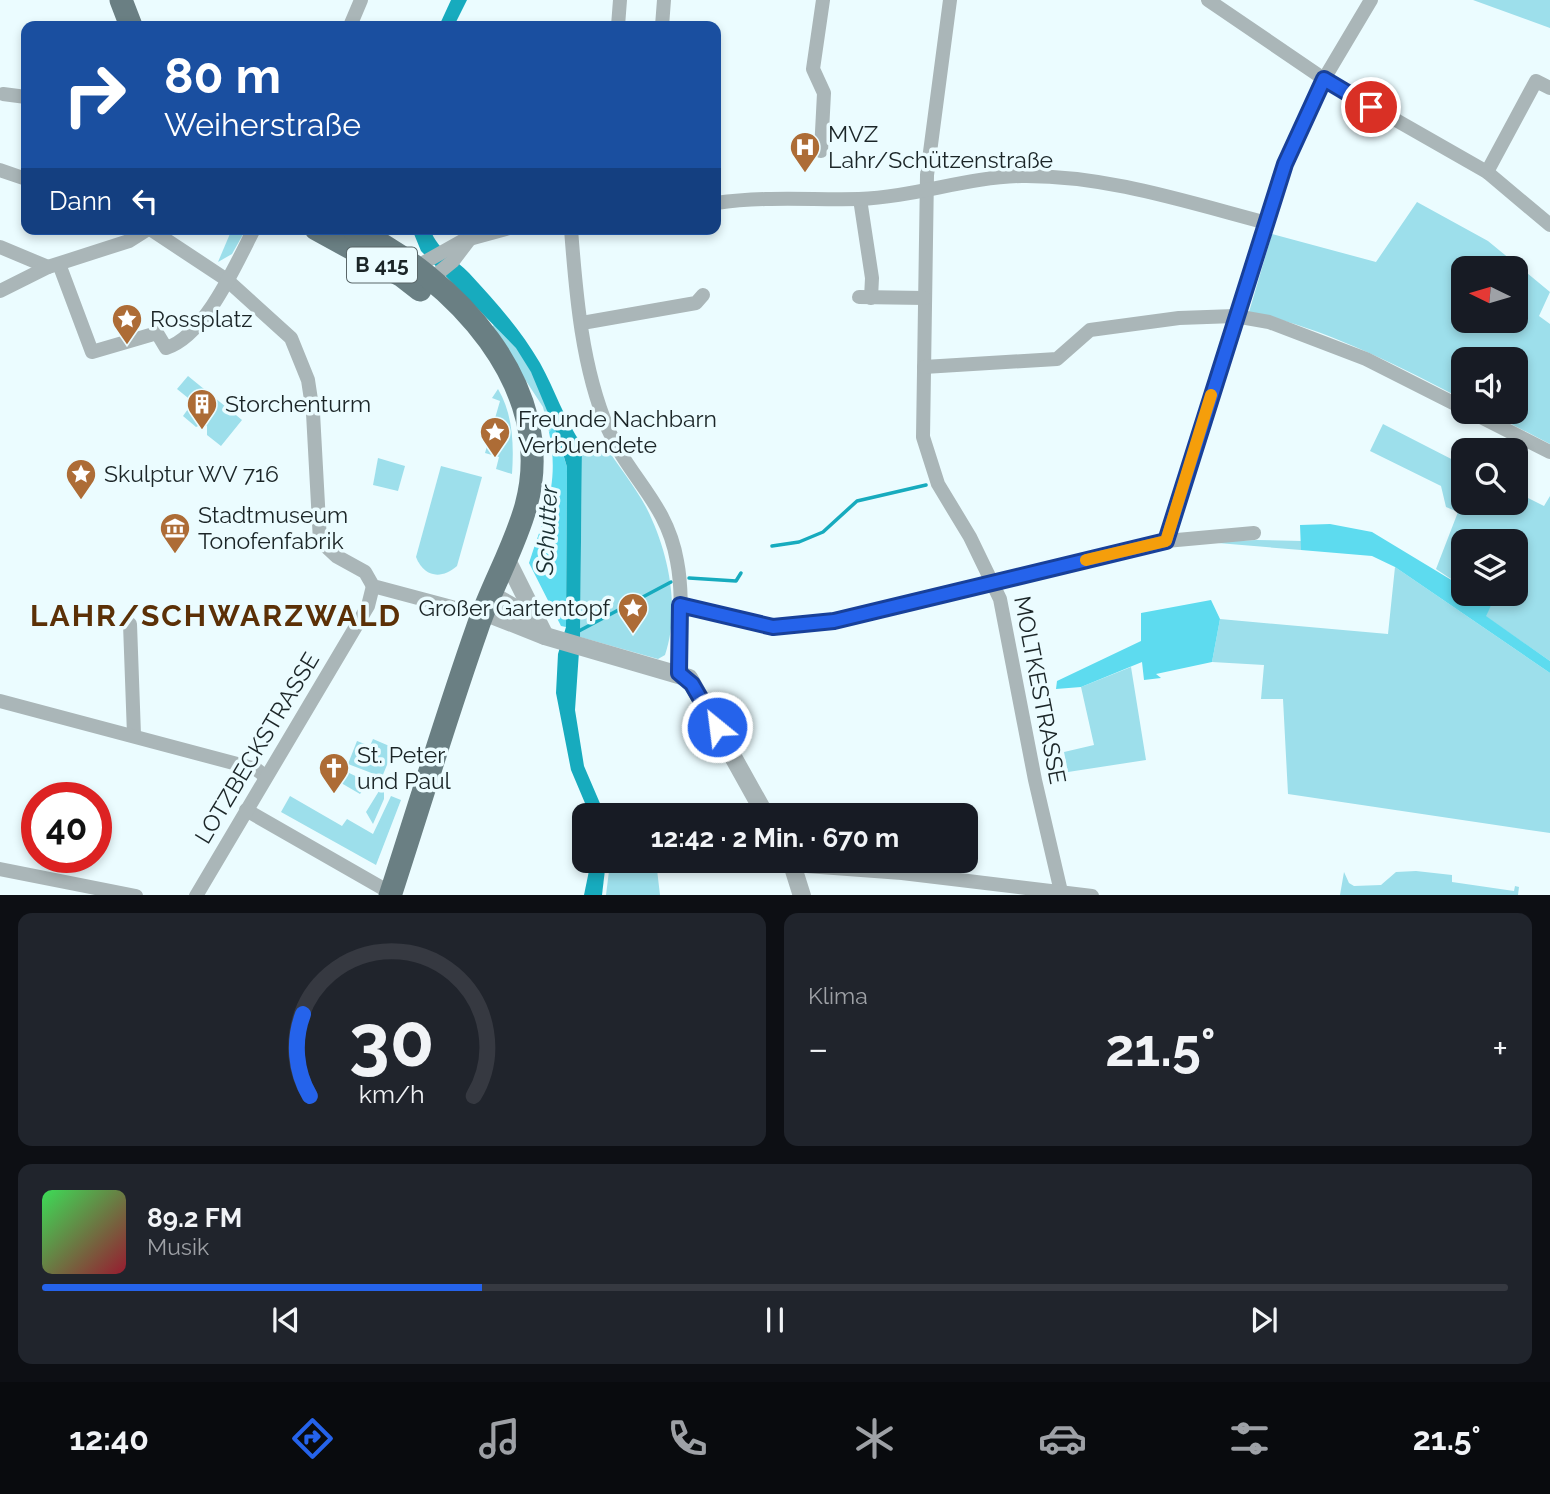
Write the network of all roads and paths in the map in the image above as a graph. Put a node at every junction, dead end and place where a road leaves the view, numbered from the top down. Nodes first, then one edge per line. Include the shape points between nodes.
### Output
1 (107, 0) edge
2 (121, 0) edge
3 (361, 0) edge
4 (620, 0) edge
5 (664, 0) edge
6 (823, 0) edge
7 (950, 0) edge
8 (1208, 0) edge
9 (1371, 0) edge
10 (115, 21) edge
11 (129, 21) edge
12 (353, 21) edge
13 (618, 21) edge
14 (662, 21) edge
15 (1324, 79) junction
16 (1550, 88) edge
17 (3, 93) dead end
18 (21, 96) edge
19 (821, 151) dead end
20 (0, 170) edge
21 (1487, 172) junction
22 (21, 177) edge
23 (929, 191) junction
24 (860, 198) junction
25 (721, 202) edge
26 (1267, 223) junction
27 (1550, 225) edge
28 (139, 235) edge
29 (158, 235) edge
30 (251, 235) edge
31 (327, 235) edge
32 (361, 235) edge
33 (486, 235) edge
34 (571, 235) edge
35 (469, 240) junction
36 (0, 247) edge
37 (453, 261) junction
38 (54, 266) junction
39 (421, 278) junction
40 (227, 280) junction
41 (0, 291) edge
42 (703, 295) dead end
43 (452, 297) junction
44 (925, 298) junction
45 (1235, 316) junction
46 (582, 323) junction
47 (484, 337) junction
48 (924, 367) junction
49 (1451, 402) edge
50 (1495, 424) edge
51 (1550, 452) edge
52 (1254, 533) dead end
53 (1166, 541) junction
54 (507, 560) junction
55 (994, 581) junction
56 (373, 586) junction
57 (680, 605) junction
58 (480, 606) junction
59 (130, 624) dead end
60 (552, 638) junction
61 (679, 673) junction
62 (0, 701) edge
63 (134, 734) junction
64 (266, 777) junction
65 (758, 803) edge
66 (246, 810) junction
67 (0, 869) edge
68 (795, 873) edge
69 (902, 873) edge
70 (391, 894) edge
71 (1061, 894) edge
72 (136, 895) edge
73 (196, 895) edge
74 (802, 895) edge
75 (1092, 895) edge

1 - 10 main road
2 - 11 main road
3 - 12 street
4 - 13 street
5 - 14 street
6 - 19 street via 813,69 824,93
7 - 23 street, MOLTKESTRASSE via 931,136
8 - 15 street
9 - 15 street
15 - 21 street
15 - 26 street via 1285,164
16 - 21 street via 1536,81
17 - 18 street
20 - 22 street
21 - 27 street
23 - 24 street
23 - 26 street via 990,179 1051,177 1145,190
23 - 44 street, MOLTKESTRASSE
24 - 25 street via 762,197
24 - 44 street via 872,278 865,297
26 - 45 street
28 - 38 street
29 - 40 street
30 - 40 street
31 - 39 main road, B 415 via 402,276
32 - 39 main road, B 415
33 - 35 street
34 - 46 street
35 - 37 street
35 - 39 street
36 - 38 street
37 - 39 street
37 - 43 street
38 - 40 street via 92,352 157,333 166,348 177,344 207,313
38 - 41 street
39 - 43 main road, B 415
39 - 47 main road, B 415
40 - 56 street via 291,338 308,380 320,541 365,572
42 - 46 street via 695,303
43 - 47 main road, B 415
44 - 48 street, MOLTKESTRASSE
45 - 48 street via 1090,330 1057,359
45 - 49 street via 1269,322 1366,359
45 - 53 street
46 - 57 street via 597,398 609,431 661,510 671,537
47 - 54 main road, B 415 via 512,379 530,429 533,463 526,505
48 - 55 street, MOLTKESTRASSE via 927,455 938,484
50 - 51 street
52 - 53 street
53 - 55 street
54 - 58 main road, B 415
54 - 60 street
55 - 57 street via 834,621 773,627
55 - 71 street, MOLTKESTRASSE
56 - 58 street
56 - 64 street, LOTZBECKSTRASSE via 368,606
57 - 61 street
58 - 60 street
58 - 70 main road, B 415
59 - 63 street
60 - 61 street
61 - 65 street via 692,684
62 - 63 street
63 - 64 street via 256,769
64 - 66 street, LOTZBECKSTRASSE
66 - 70 street
66 - 73 street, LOTZBECKSTRASSE
67 - 72 street
68 - 74 street
69 - 71 street
71 - 75 street

